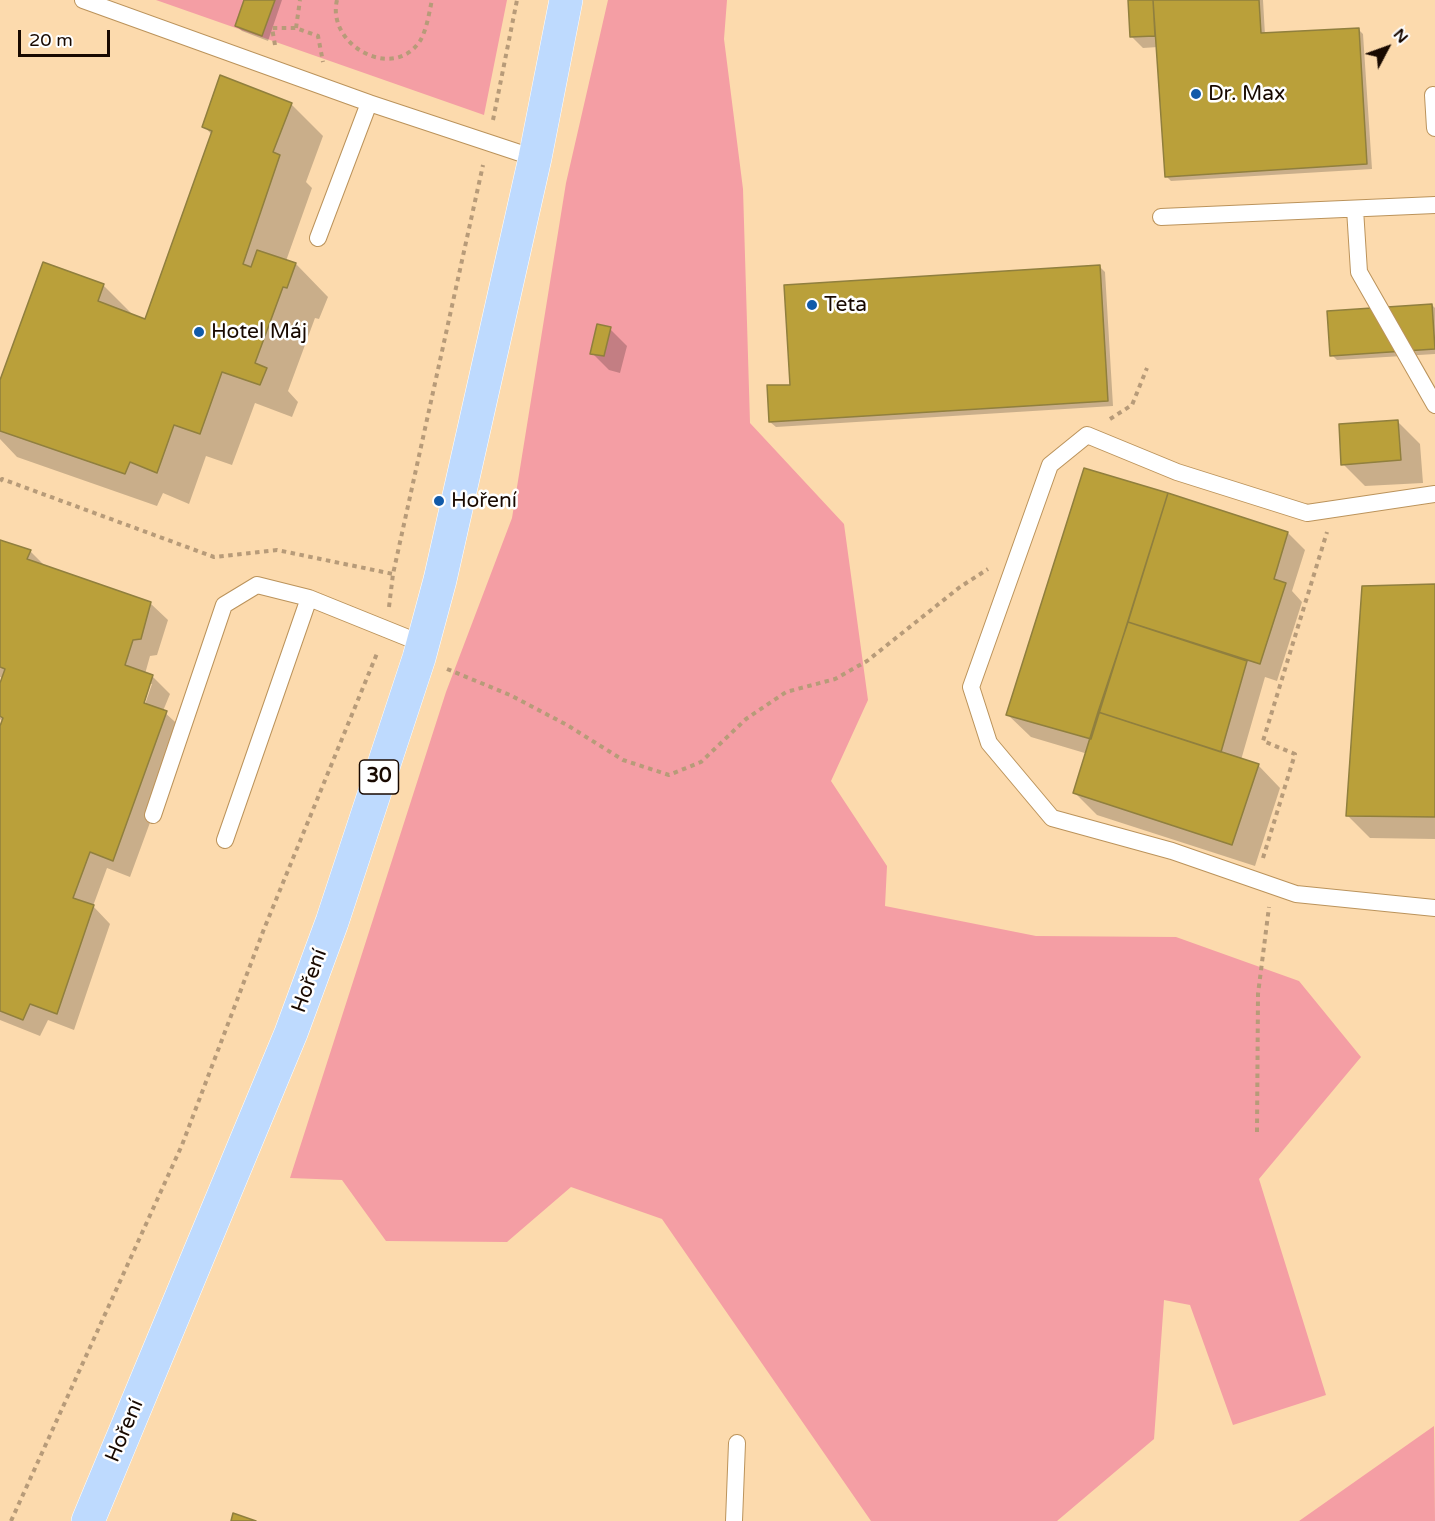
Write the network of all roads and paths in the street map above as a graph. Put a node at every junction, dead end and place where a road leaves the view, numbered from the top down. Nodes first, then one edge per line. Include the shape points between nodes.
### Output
1 (83, 0) edge
2 (300, 0) edge
3 (338, 0) edge
4 (432, 0) edge
5 (517, 0) edge
6 (566, 0) edge
7 (296, 28) dead end
8 (1433, 95) dead end
9 (369, 103) junction
10 (1435, 128) edge
11 (488, 143) junction
12 (535, 158) junction
13 (1435, 205) edge
14 (1355, 209) junction
15 (1161, 217) dead end
16 (318, 238) dead end
17 (1147, 368) dead end
18 (1132, 405) dead end
19 (1435, 405) edge
20 (0, 481) edge
21 (1435, 494) edge
22 (1334, 509) junction
23 (1020, 548) junction
24 (393, 574) junction
25 (309, 598) junction
26 (387, 630) junction
27 (421, 651) junction
28 (153, 815) dead end
29 (225, 840) dead end
30 (1264, 883) junction
31 (1435, 908) edge
32 (1257, 1132) dead end
33 (736, 1443) dead end
34 (11, 1521) edge
35 (87, 1521) edge
36 (734, 1521) edge

1 - 9 lane
2 - 7 path
3 - 4 path via 337,21 351,45 362,53 387,58 399,56 419,42
5 - 11 path
6 - 12 main road, Hoření / 30
8 - 10 lane
9 - 11 lane
9 - 16 lane
11 - 12 lane
11 - 24 path
12 - 27 main road, Hoření / 30
13 - 14 lane
14 - 15 lane
14 - 19 lane via 1359,272
17 - 18 path
20 - 24 path via 214,556 278,550
21 - 22 lane
22 - 23 lane via 1307,513 1177,472 1088,435 1050,465
22 - 30 path via 1263,741 1295,754
23 - 27 path via 960,586 867,661 836,679 786,692 746,719 701,762 669,775 623,760 510,695
23 - 30 lane via 971,687 989,743 1052,818 1173,851
24 - 26 path
25 - 26 lane
25 - 28 lane via 257,585 224,605
25 - 29 lane
26 - 27 lane
26 - 34 path via 264,929 182,1145
27 - 35 main road, Hoření / 30 via 332,922 291,1033
30 - 31 lane via 1296,894
30 - 32 path
33 - 36 lane

